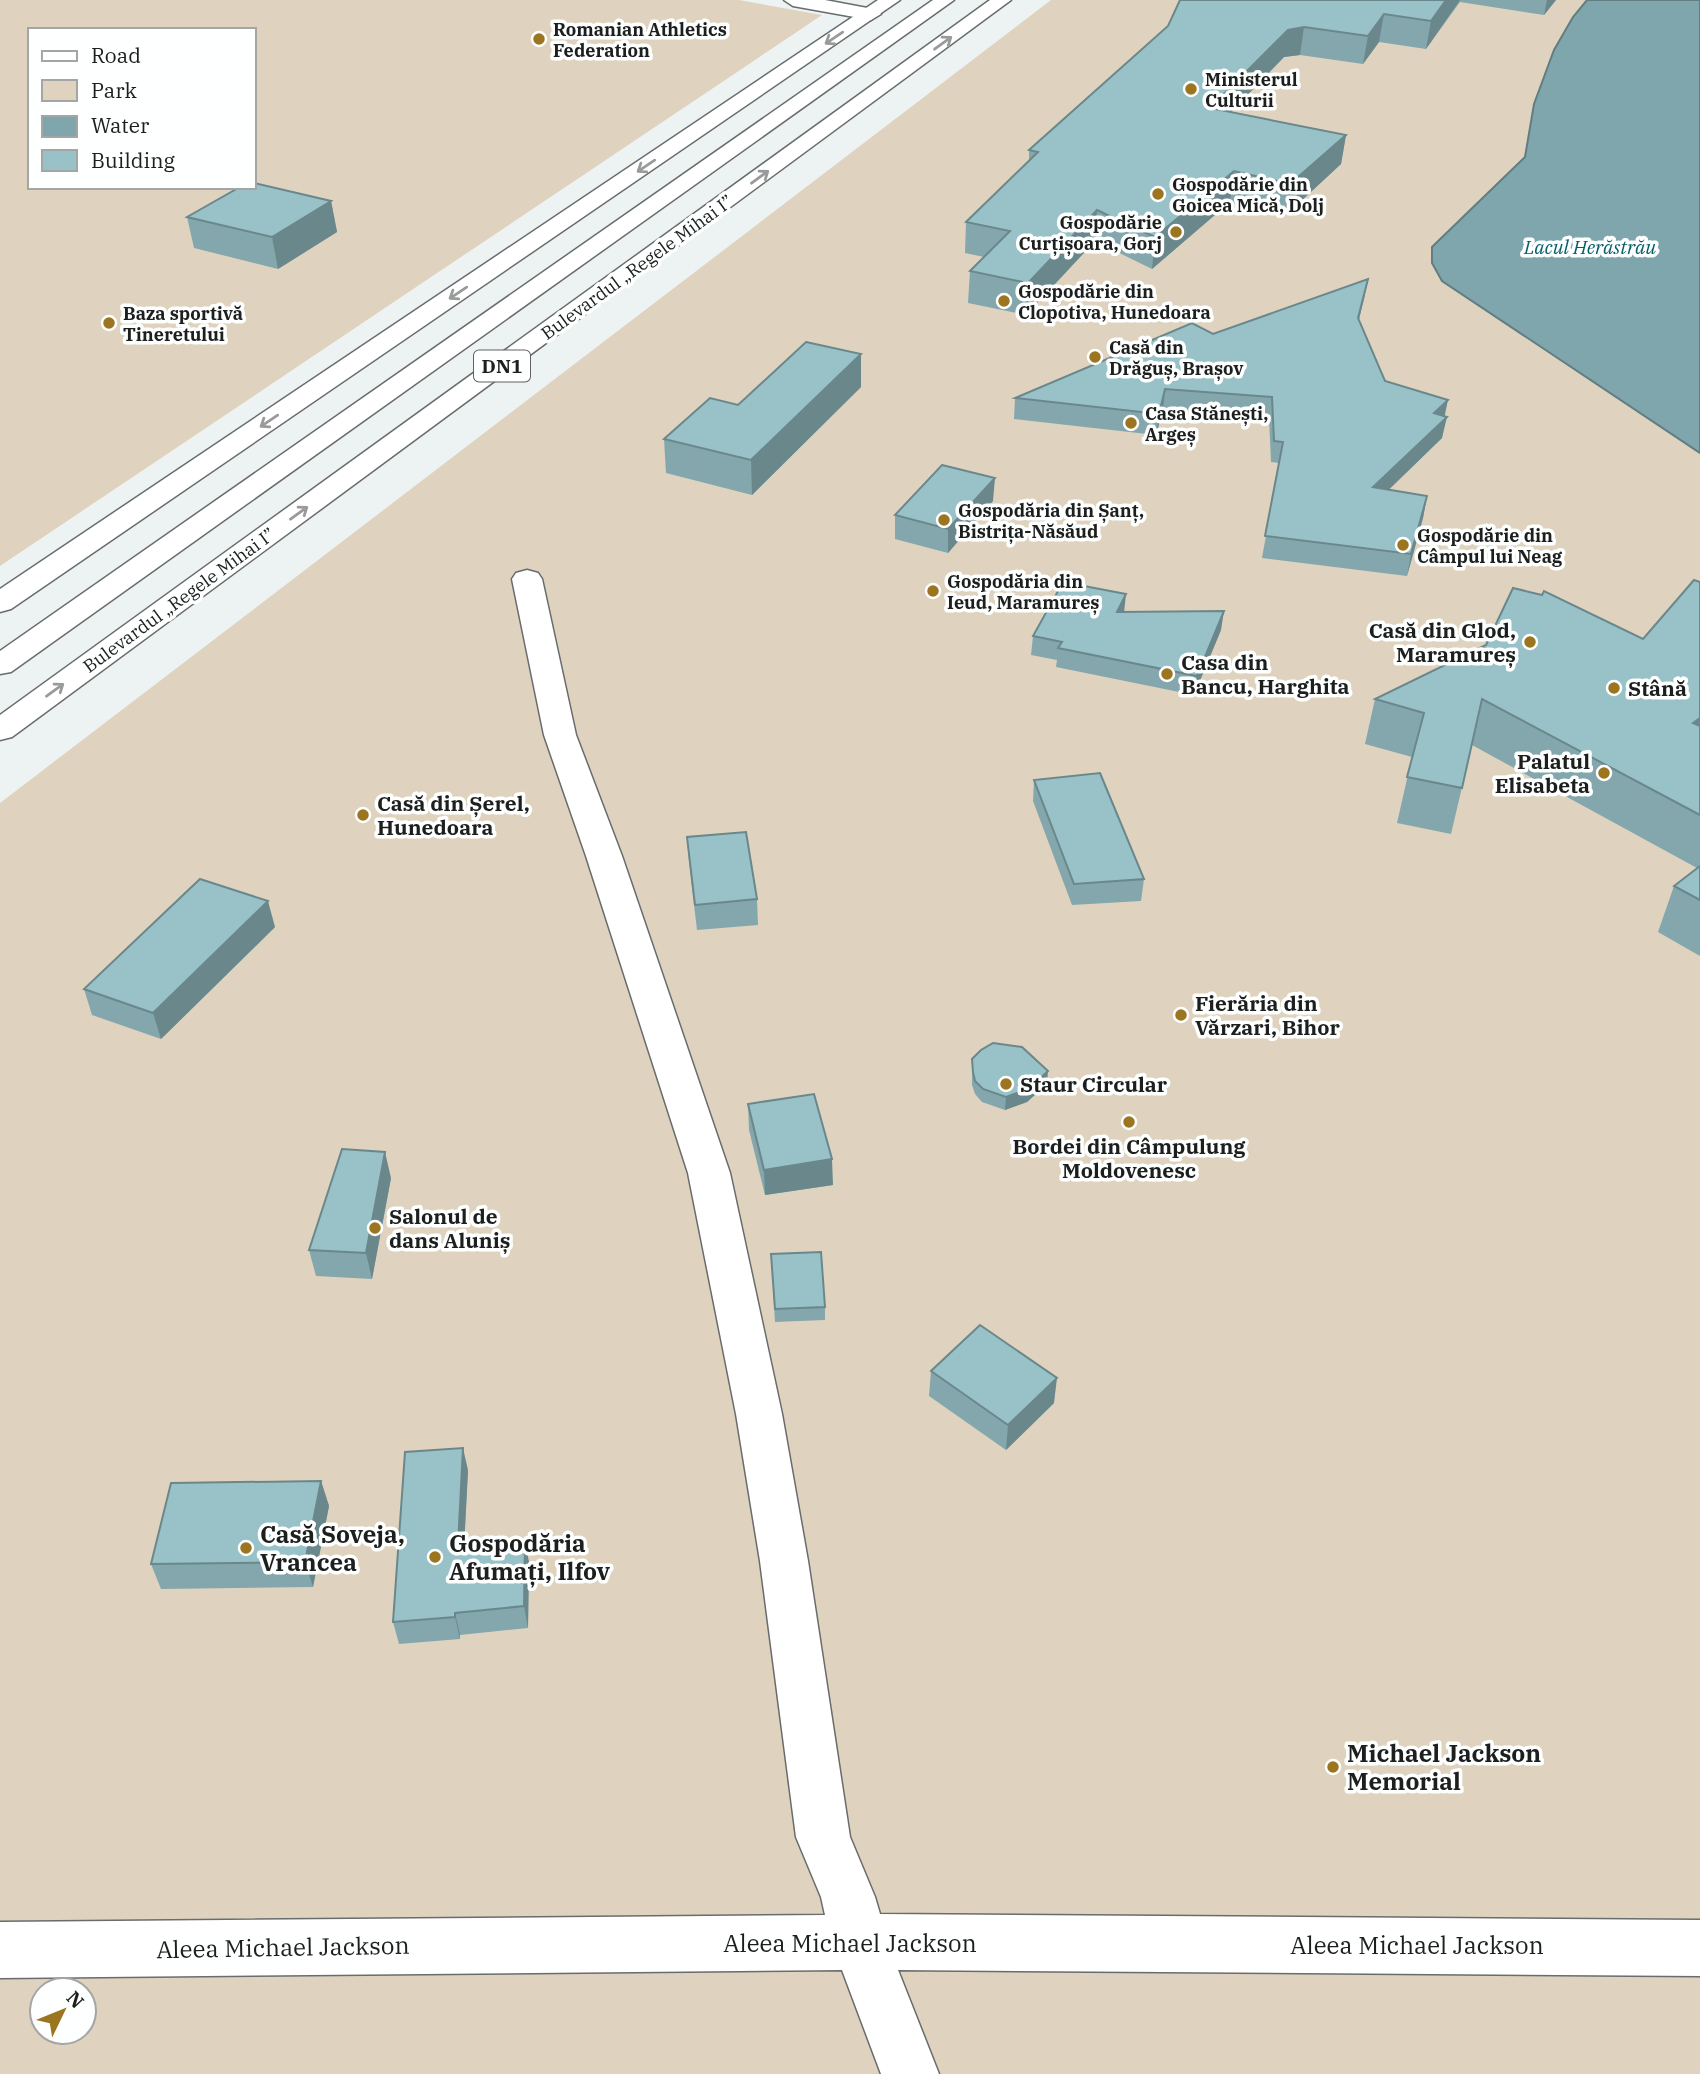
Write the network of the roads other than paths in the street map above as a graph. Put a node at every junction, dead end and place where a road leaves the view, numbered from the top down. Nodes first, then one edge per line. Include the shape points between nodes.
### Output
1 (793, 0) edge
2 (945, 0) edge
3 (1002, 0) edge
4 (881, 7) edge
5 (527, 579) dead end
6 (0, 603) edge
7 (0, 664) edge
8 (0, 730) edge
9 (859, 1942) junction
10 (1700, 1948) edge
11 (0, 1950) edge
12 (910, 2074) edge

1 - 4 main road
2 - 7 main road, Bulevardul „Regele Mihai I” / DN1
8 -> 3 main road, Bulevardul „Regele Mihai I” / DN1
4 -> 6 main road
5 - 9 main road via 560,735 709,1174 759,1414 823,1837 848,1897
9 - 10 main road, Aleea Michael Jackson
9 - 11 main road, Aleea Michael Jackson
9 - 12 main road

